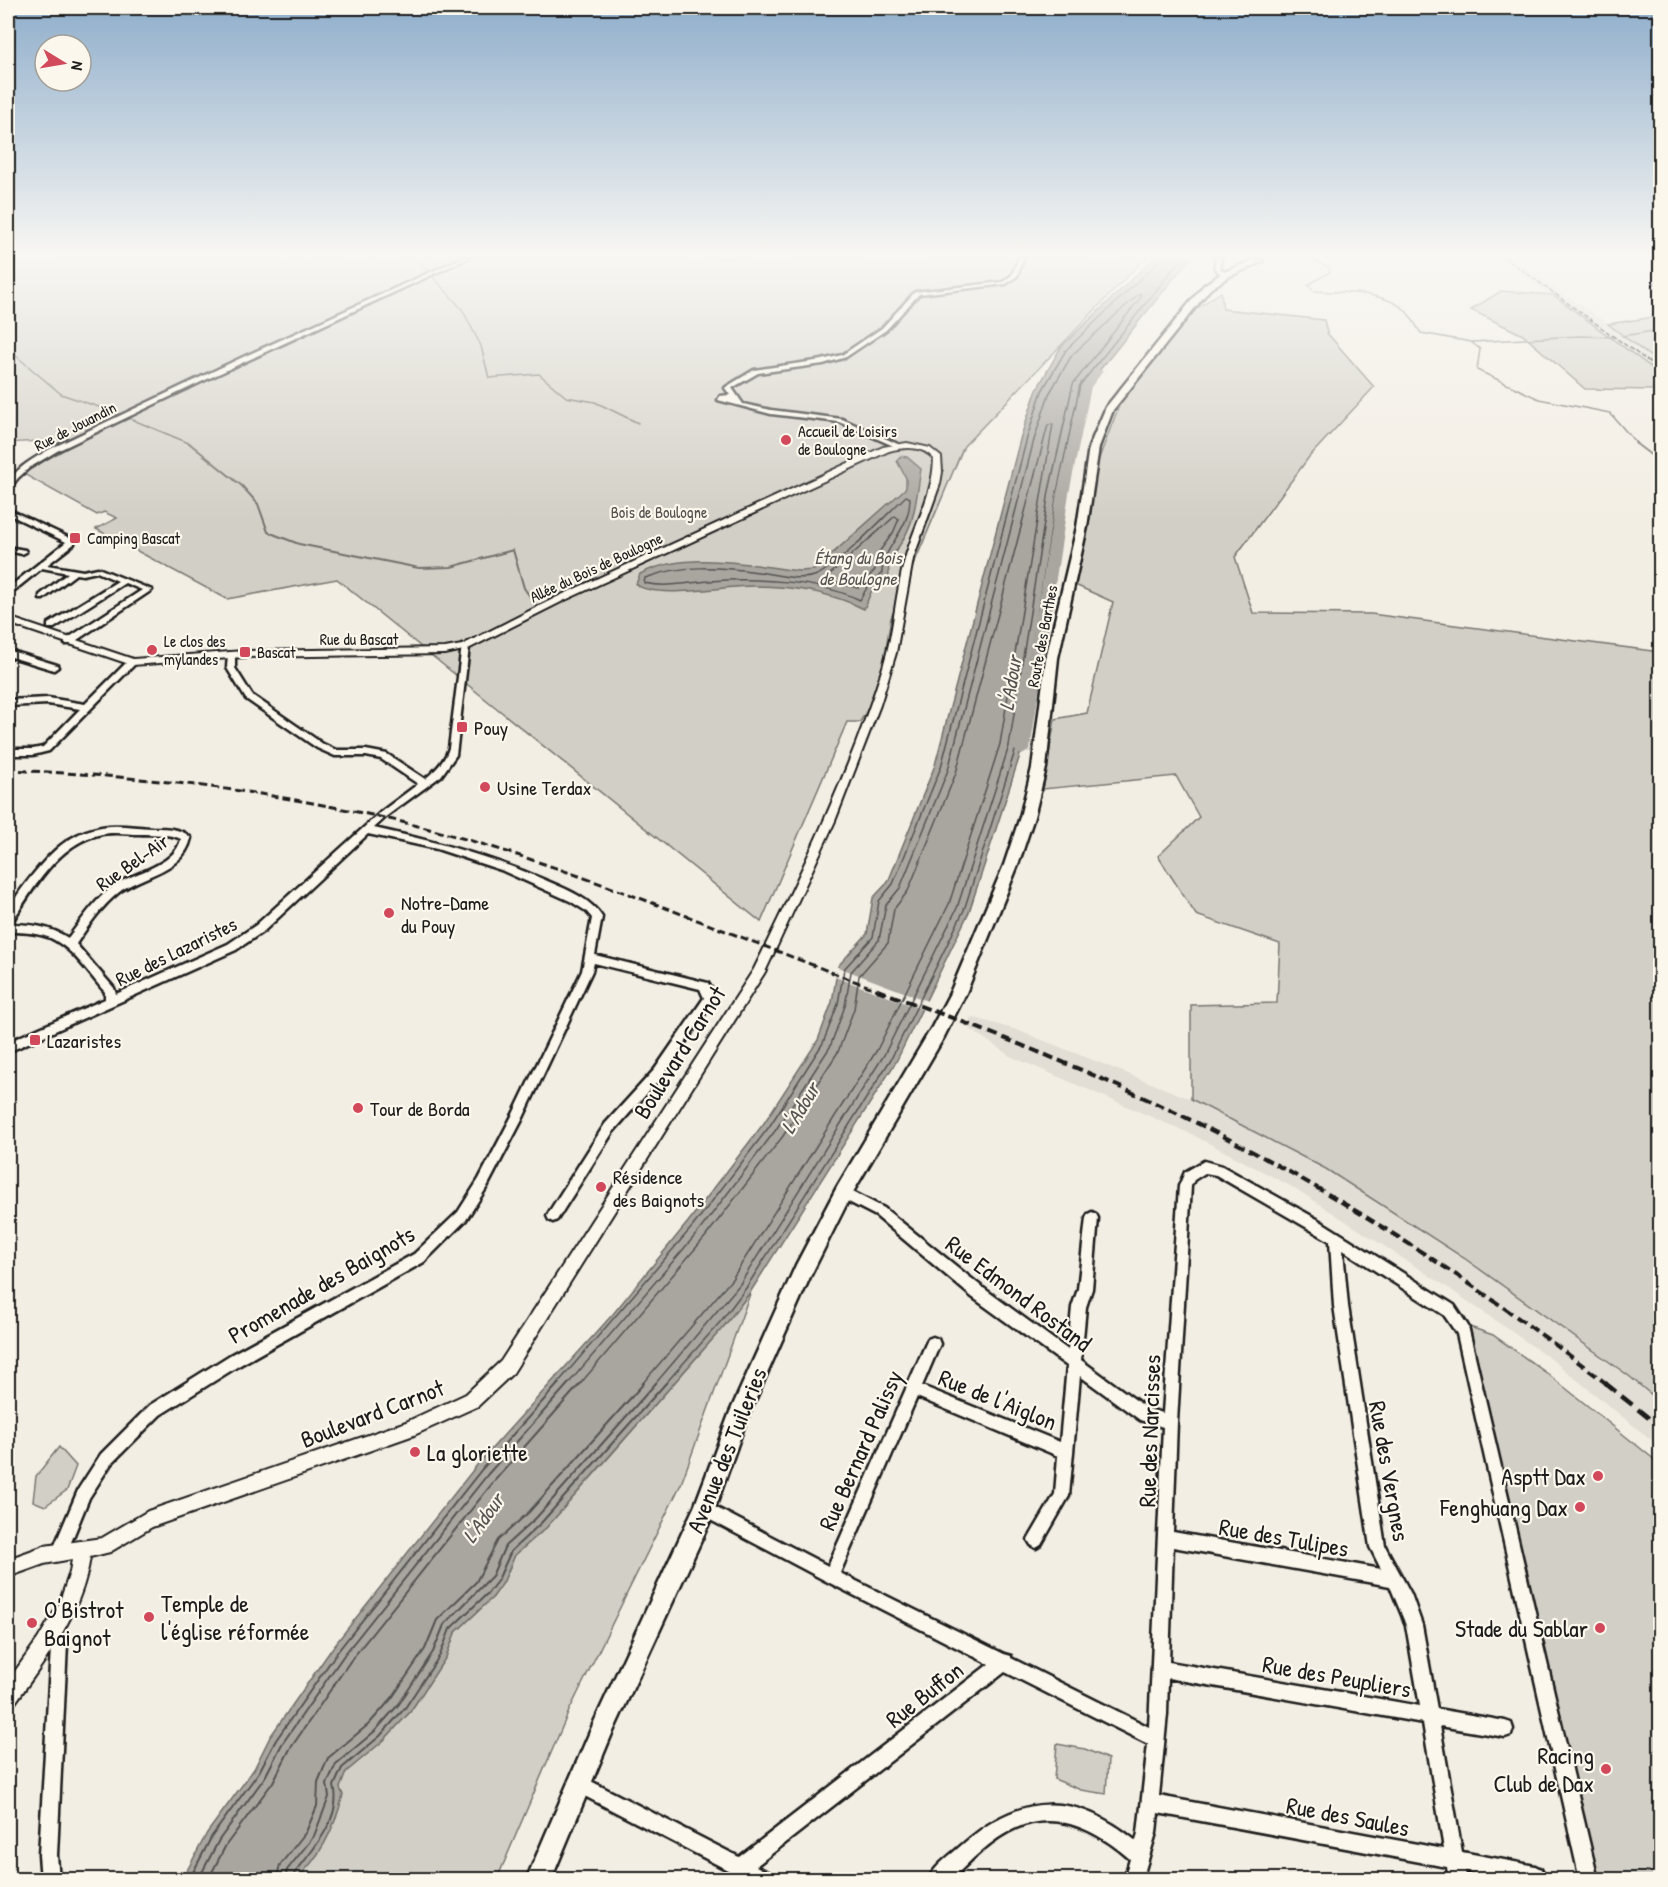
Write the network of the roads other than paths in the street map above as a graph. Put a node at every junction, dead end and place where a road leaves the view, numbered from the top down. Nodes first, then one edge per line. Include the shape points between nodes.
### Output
1 (276, 345) edge
2 (862, 345) edge
3 (1160, 345) edge
4 (734, 397) junction
5 (741, 405) junction
6 (898, 446) junction
7 (8, 487) edge
8 (8, 511) edge
9 (8, 549) edge
10 (22, 552) dead end
11 (41, 566) junction
12 (74, 572) junction
13 (123, 581) junction
14 (8, 591) edge
15 (43, 597) dead end
16 (8, 620) edge
17 (51, 626) dead end
18 (68, 642) junction
19 (465, 647) junction
20 (8, 653) edge
21 (231, 655) junction
22 (132, 662) junction
23 (54, 667) dead end
24 (8, 703) edge
25 (85, 707) junction
26 (8, 752) edge
27 (425, 784) junction
28 (366, 830) junction
29 (8, 919) edge
30 (8, 928) edge
31 (70, 944) junction
32 (589, 958) junction
33 (759, 972) joint
34 (111, 1002) junction
35 (938, 1032) joint
36 (8, 1047) edge
37 (843, 1193) junction
38 (554, 1216) dead end
39 (1092, 1218) dead end
40 (1336, 1240) junction
41 (933, 1344) dead end
42 (1074, 1363) junction
43 (913, 1389) junction
44 (1170, 1422) junction
45 (1066, 1452) junction
46 (704, 1509) junction
47 (1168, 1539) junction
48 (1036, 1540) dead end
49 (82, 1551) junction
50 (60, 1552) junction
51 (8, 1568) edge
52 (831, 1576) junction
53 (1392, 1578) junction
54 (50, 1637) junction
55 (1005, 1662) junction
56 (1161, 1669) junction
57 (8, 1696) edge
58 (1431, 1716) junction
59 (1505, 1729) dead end
60 (1155, 1739) junction
61 (579, 1784) junction
62 (1152, 1803) junction
63 (1141, 1857) junction
64 (1455, 1861) junction
65 (740, 1868) junction
66 (1535, 1875) dead end
67 (50, 1880) edge
68 (538, 1880) edge
69 (766, 1880) edge
70 (937, 1880) edge
71 (1133, 1880) edge
72 (1458, 1880) edge
73 (1589, 1880) edge

1 - 7 street, Rue de Jouandin via 125,415 30,465
2 - 4 street via 823,362 756,371 728,388
3 - 35 main road, Route des Barthes via 1109,409 1099,430 1052,658 1039,768 1027,817 1011,865
4 - 5 street
4 - 5 street via 721,400
5 - 6 street via 840,420
6 - 19 street, Allée du Bois de Boulogne via 560,599
6 - 33 street, Allée du Bois de Boulogne via 923,447 934,453 939,469 909,560 889,665 855,758
8 - 11 street via 71,542
9 - 10 street
11 - 12 street
11 - 14 street
12 - 13 street via 98,570
12 - 15 street
13 - 17 street
13 - 18 street via 148,590
16 - 18 street, Rue du Bascat
18 - 22 street, Rue du Bascat
19 - 21 street, Rue du Bascat via 399,654
19 - 27 street via 451,756
20 - 23 street
21 - 22 street, Rue du Bascat
21 - 27 street via 231,668 249,697 320,746 335,753 384,756
22 - 25 street
24 - 25 street via 48,701
25 - 26 street via 46,749
27 - 28 street
28 - 32 street, Promenade des Baignots via 447,848 587,903 597,917
28 - 34 street, Rue des Lazaristes via 260,928 210,958
29 - 31 street, Rue Bel-Air via 42,868 80,839 112,829 174,833 186,838 176,857 108,897
30 - 31 street via 49,931
31 - 34 street via 110,991
32 - 38 street via 704,986 710,999 659,1072 609,1128
32 - 50 street, Promenade des Baignots via 587,971 518,1116 462,1216 419,1258 235,1360 155,1410 106,1459 84,1493
33 - 49 street, Boulevard Carnot via 507,1367 472,1400 408,1430 148,1520 104,1546
34 - 36 street, Rue des Lazaristes
35 - 37 main road, Avenue des Tuileries
37 - 42 street, Rue Edmond Rostand via 880,1212 977,1292
37 - 46 main road, Avenue des Tuileries via 737,1419
39 - 42 street
40 - 44 street, Rue des Narcisses via 1218,1170 1204,1167 1189,1176 1185,1186
40 - 53 street, Rue des Vergnes via 1341,1306 1378,1547
40 - 73 street via 1449,1310 1463,1331
41 - 43 street, Rue Bernard Palissy
42 - 44 street, Rue Edmond Rostand via 1144,1415
42 - 45 street
43 - 45 street, Rue de l'Aiglon
43 - 52 street, Rue Bernard Palissy
44 - 47 street, Rue des Narcisses
45 - 48 street via 1062,1496
46 - 52 street
46 - 61 main road, Avenue des Tuileries
47 - 53 street, Rue des Tulipes
47 - 56 street, Rue des Narcisses
49 - 50 street, Boulevard Carnot
49 - 54 street via 71,1600
50 - 51 street, Boulevard Carnot
52 - 55 street
53 - 58 street, Rue des Vergnes via 1414,1624
54 - 57 street
54 - 67 street via 59,1644
55 - 60 street
55 - 65 street, Rue Buffon
56 - 58 street, Rue des Peupliers
56 - 60 street, Rue des Narcisses
58 - 59 street, Rue des Peupliers
58 - 64 street, Rue des Vergnes
60 - 62 street, Rue des Narcisses
61 - 65 street
61 - 68 main road, Avenue des Tuileries
62 - 63 street, Rue des Narcisses
62 - 64 street, Rue des Saules
63 - 70 street via 1104,1829 1077,1816 1047,1812 1013,1819
63 - 71 street, Rue des Narcisses
64 - 66 street, Rue des Saules
64 - 72 street, Rue des Vergnes
65 - 69 street

